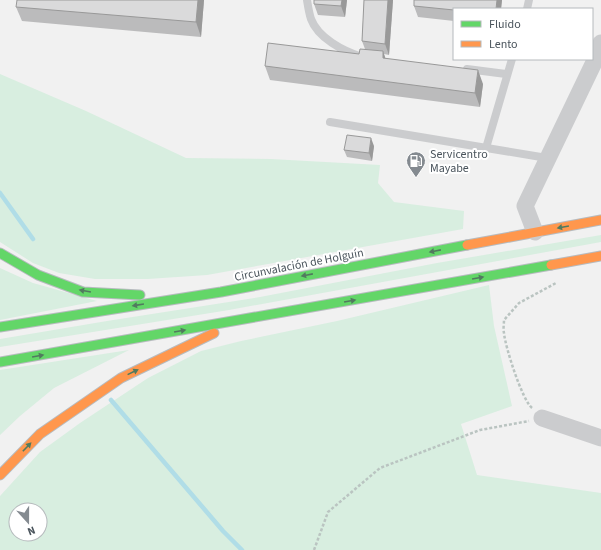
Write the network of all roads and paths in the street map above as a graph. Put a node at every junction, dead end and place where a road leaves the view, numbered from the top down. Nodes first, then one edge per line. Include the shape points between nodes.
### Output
1 (307, 0) edge
2 (601, 43) edge
3 (368, 58) edge
4 (512, 60) edge
5 (460, 68) edge
6 (506, 74) junction
7 (330, 122) dead end
8 (486, 148) junction
9 (547, 158) junction
10 (601, 220) edge
11 (534, 232) junction
12 (0, 253) edge
13 (601, 256) edge
14 (561, 280) dead end
15 (221, 292) junction
16 (236, 321) junction
17 (0, 327) edge
18 (0, 362) edge
19 (542, 418) junction
20 (601, 438) edge
21 (0, 475) edge
22 (314, 550) edge

1 - 3 lane via 311,20 324,38 342,49
2 - 9 street
4 - 6 lane
5 - 6 lane
6 - 8 lane
7 - 8 lane
8 - 9 lane
9 - 11 street via 525,206
10 -> 11 highway, Circunvalación de Holguín
11 -> 15 highway, Circunvalación de Holguín
15 -> 12 highway via 134,295 83,292 38,275
16 -> 13 highway
14 - 19 path via 519,303 504,320 504,333 523,396
15 -> 17 highway, Circunvalación de Holguín
18 -> 16 highway
21 -> 16 highway via 40,434 121,378
19 - 20 street
19 - 22 path via 480,430 380,468 328,512

